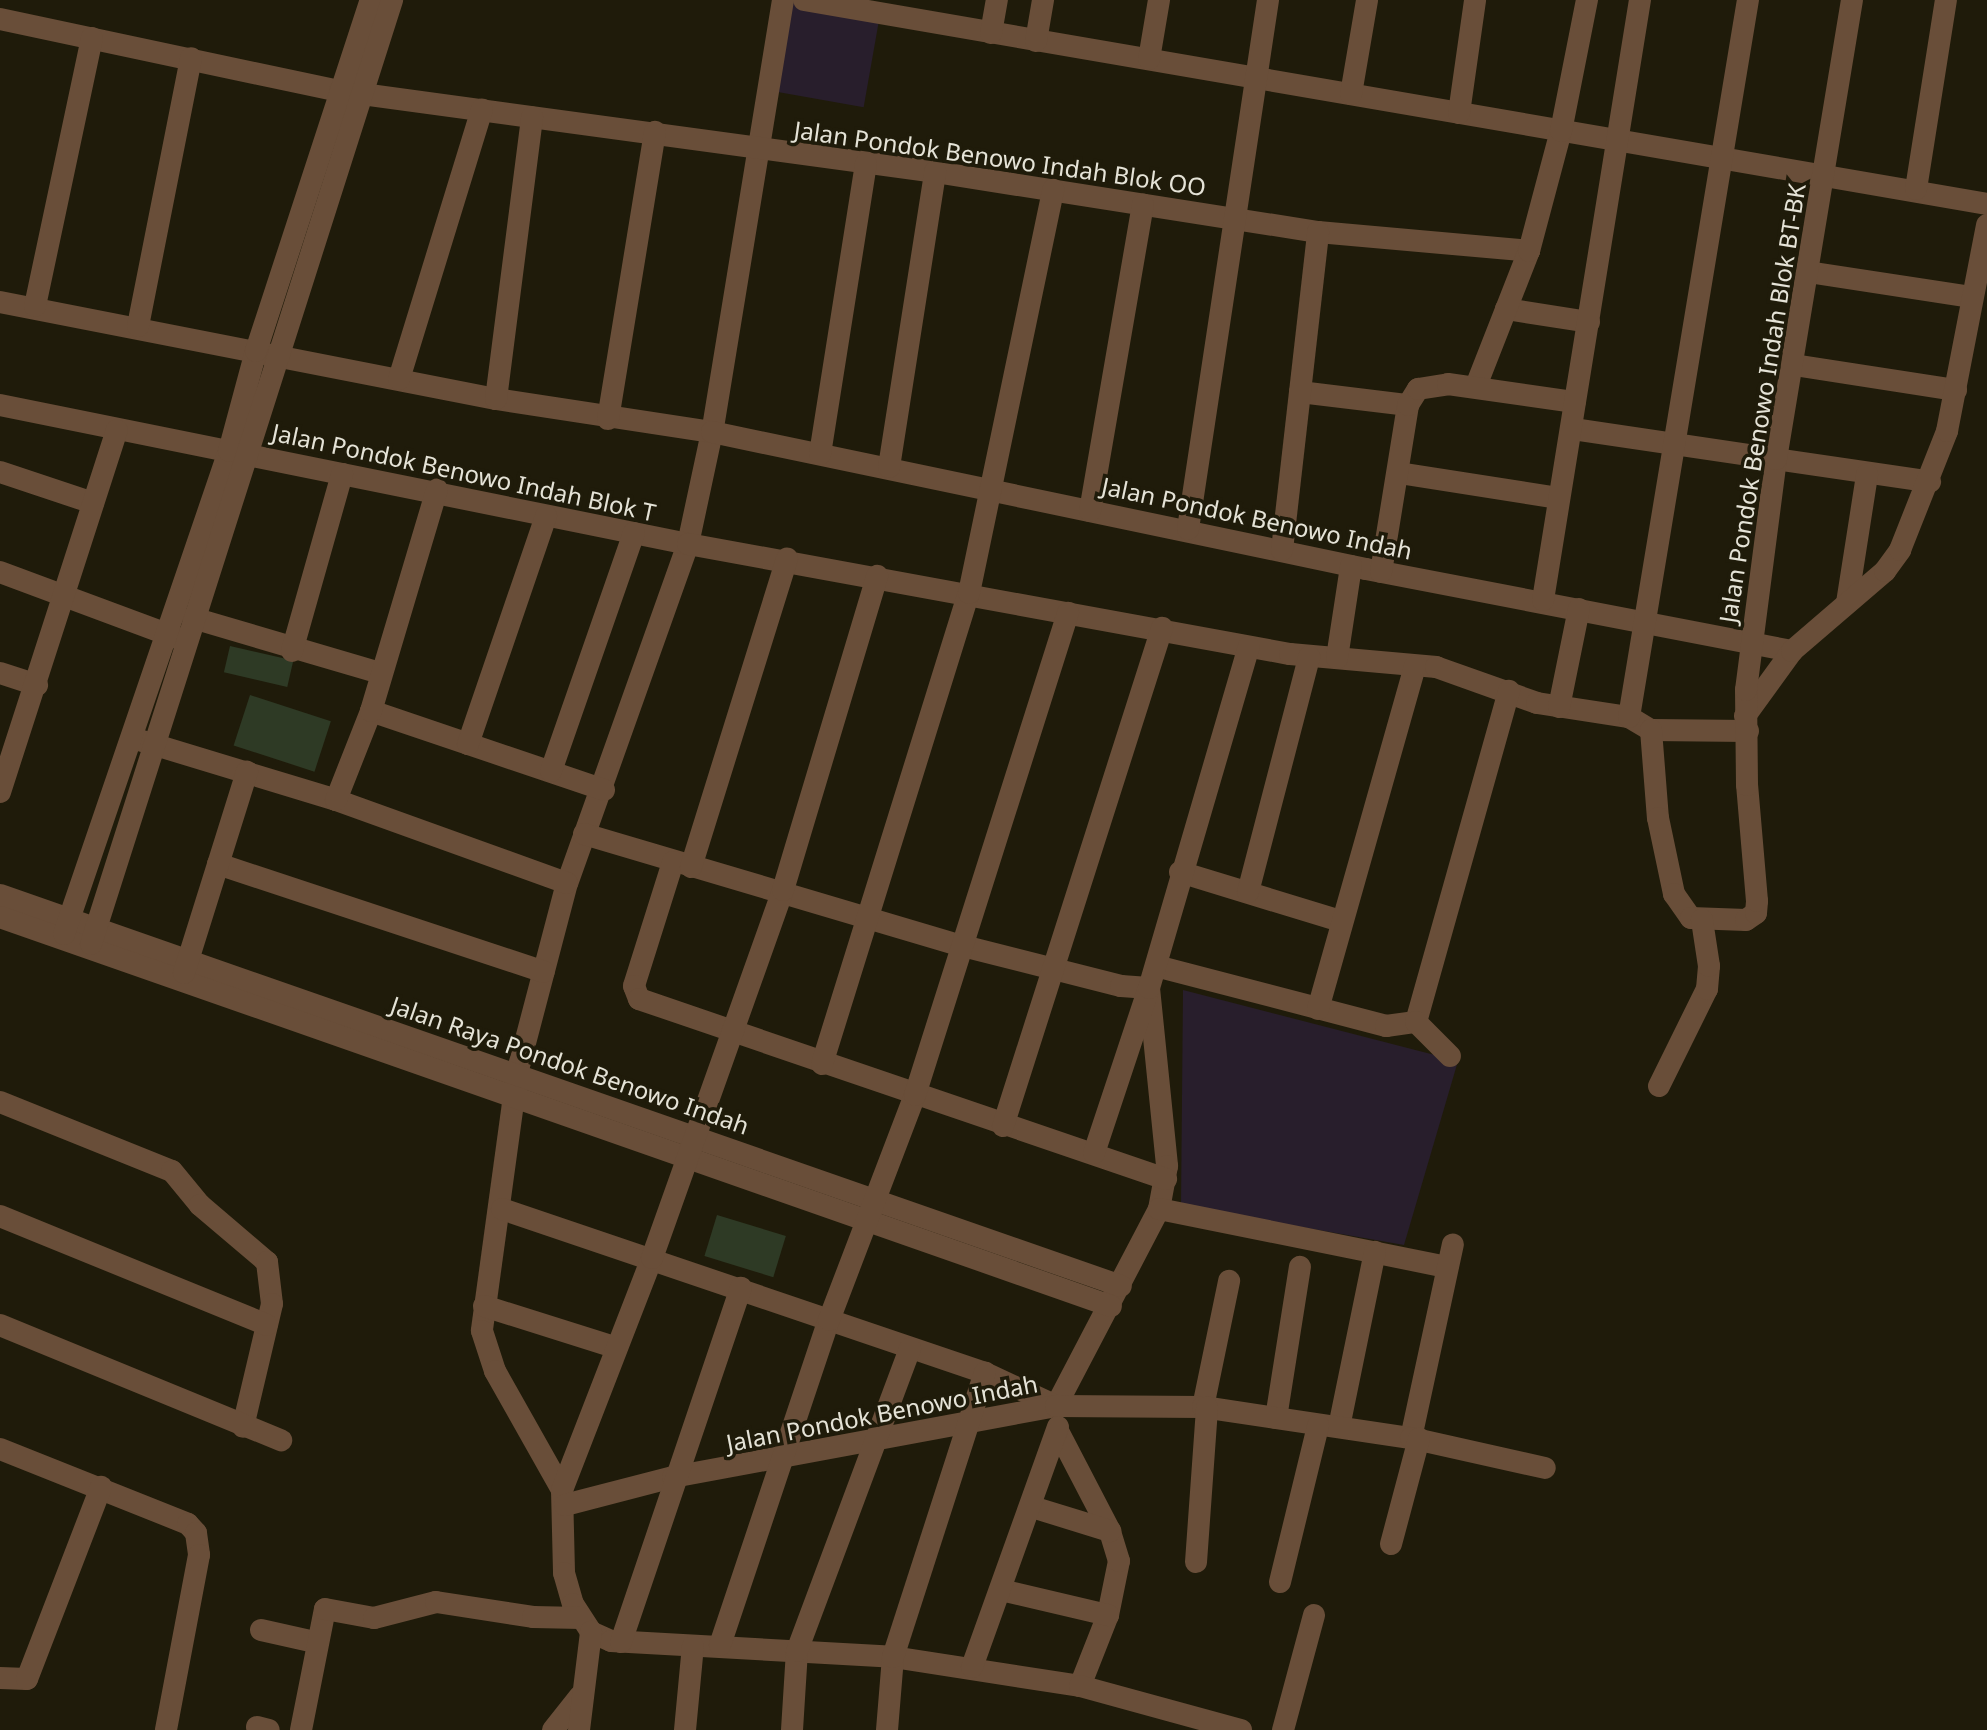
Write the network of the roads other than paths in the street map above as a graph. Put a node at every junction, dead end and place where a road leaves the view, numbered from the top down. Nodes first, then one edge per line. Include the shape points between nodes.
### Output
1 (371, 0) edge
2 (392, 0) edge
3 (783, 0) edge
4 (804, 0) edge
5 (997, 0) edge
6 (1043, 0) edge
7 (1159, 0) edge
8 (1268, 0) edge
9 (1367, 0) edge
10 (1475, 0) edge
11 (1587, 0) edge
12 (1640, 0) edge
13 (1748, 0) edge
14 (1852, 0) edge
15 (1946, 0) edge
16 (887, 7) edge
17 (0, 19) edge
18 (991, 33) junction
19 (92, 38) junction
20 (1036, 41) junction
21 (191, 58) junction
22 (1149, 59) junction
23 (1254, 77) junction
24 (340, 91) junction
25 (365, 94) junction
26 (1351, 94) junction
27 (482, 110) junction
28 (1459, 113) junction
29 (532, 117) junction
30 (1561, 131) junction
31 (655, 132) junction
32 (1614, 141) junction
33 (756, 149) junction
34 (1721, 157) junction
35 (866, 164) junction
36 (935, 172) junction
37 (1825, 173) junction
38 (1916, 189) junction
39 (1053, 190) junction
40 (1987, 204) edge
41 (1143, 205) junction
42 (1237, 219) junction
43 (1987, 225) edge
44 (1318, 232) junction
45 (1529, 251) junction
46 (1808, 272) junction
47 (1972, 297) junction
48 (0, 302) edge
49 (35, 306) junction
50 (1506, 309) junction
51 (1589, 322) junction
52 (138, 326) junction
53 (256, 351) junction
54 (281, 353) junction
55 (1794, 365) junction
56 (399, 379) junction
57 (1476, 386) junction
58 (1956, 390) junction
59 (1300, 392) junction
60 (496, 399) junction
61 (1575, 402) junction
62 (0, 405) edge
63 (1408, 405) junction
64 (608, 419) junction
65 (1573, 429) junction
66 (117, 430) junction
67 (712, 432) junction
68 (1673, 443) junction
69 (239, 453) junction
70 (820, 454) junction
71 (1776, 459) junction
72 (889, 467) junction
73 (0, 472) edge
74 (1399, 473) junction
75 (342, 474) junction
76 (1867, 475) junction
77 (1930, 482) junction
78 (991, 489) junction
79 (437, 490) junction
80 (1559, 498) junction
81 (93, 503) junction
82 (1090, 511) junction
83 (546, 516) junction
84 (1188, 529) junction
85 (634, 533) junction
86 (688, 544) junction
87 (1282, 550) junction
88 (787, 559) junction
89 (1351, 566) junction
90 (0, 572) edge
91 (1381, 572) junction
92 (877, 576) junction
93 (969, 593) junction
94 (64, 597) junction
95 (1543, 600) junction
96 (1847, 603) junction
97 (1579, 609) junction
98 (1068, 613) junction
99 (193, 618) junction
100 (1645, 622) junction
101 (1162, 628) junction
102 (175, 638) junction
103 (1752, 641) junction
104 (1249, 647) junction
105 (292, 651) junction
106 (1792, 651) junction
107 (1309, 657) junction
108 (1337, 658) junction
109 (1415, 666) junction
110 (0, 673) edge
111 (380, 673) junction
112 (37, 685) junction
113 (1509, 691) junction
114 (1559, 707) junction
115 (371, 711) junction
116 (1629, 717) junction
117 (1746, 724) junction
118 (1651, 730) junction
119 (143, 741) junction
120 (468, 744) junction
121 (551, 771) junction
122 (247, 772) junction
123 (0, 789) edge
124 (604, 790) junction
125 (336, 800) junction
126 (584, 834) junction
127 (218, 864) junction
128 (682, 864) junction
129 (1180, 872) junction
130 (567, 883) junction
131 (783, 890) junction
132 (1248, 892) junction
133 (0, 895) edge
134 (872, 915) junction
135 (0, 917) edge
136 (1702, 920) junction
137 (1340, 921) junction
138 (66, 930) junction
139 (93, 938) junction
140 (963, 946) junction
141 (1156, 966) junction
142 (1053, 970) junction
143 (184, 972) junction
144 (544, 972) junction
145 (1149, 988) junction
146 (1318, 1009) junction
147 (1416, 1022) junction
148 (731, 1033) junction
149 (1450, 1056) dead end
150 (822, 1064) junction
151 (517, 1074) junction
152 (1659, 1086) dead end
153 (915, 1095) junction
154 (516, 1099) junction
155 (0, 1102) edge
156 (1003, 1126) junction
157 (696, 1135) junction
158 (1094, 1153) junction
159 (687, 1157) junction
160 (1166, 1179) junction
161 (502, 1209) junction
162 (870, 1209) junction
163 (1159, 1209) junction
164 (0, 1216) edge
165 (1453, 1244) dead end
166 (1375, 1252) junction
167 (652, 1258) junction
168 (1300, 1267) dead end
169 (1447, 1267) junction
170 (1229, 1281) dead end
171 (741, 1288) junction
172 (1116, 1296) junction
173 (484, 1306) junction
174 (829, 1320) junction
175 (0, 1325) edge
176 (267, 1325) junction
177 (617, 1348) junction
178 (910, 1348) junction
179 (985, 1373) junction
180 (1056, 1406) junction
181 (1205, 1407) junction
182 (1276, 1418) junction
183 (967, 1424) junction
184 (1328, 1426) junction
185 (243, 1427) junction
186 (1059, 1433) junction
187 (1415, 1438) junction
188 (281, 1440) dead end
189 (877, 1440) junction
190 (2, 1457) edge
191 (780, 1460) junction
192 (1541, 1467) dead end
193 (673, 1477) junction
194 (101, 1487) junction
195 (563, 1498) junction
196 (1032, 1507) junction
197 (1110, 1531) junction
198 (1391, 1544) dead end
199 (1196, 1562) dead end
200 (1280, 1582) dead end
201 (1001, 1590) junction
202 (1108, 1615) junction
203 (1314, 1615) dead end
204 (586, 1625) junction
205 (261, 1630) dead end
206 (315, 1642) junction
207 (621, 1642) junction
208 (720, 1645) junction
209 (693, 1646) junction
210 (797, 1651) junction
211 (893, 1657) junction
212 (972, 1667) junction
213 (0, 1678) edge
214 (1080, 1686) junction
215 (580, 1696) junction
216 (1192, 1724) edge
217 (166, 1730) edge
218 (301, 1730) edge
219 (553, 1730) edge
220 (579, 1730) edge
221 (685, 1730) edge
222 (792, 1730) edge
223 (887, 1730) edge
224 (1241, 1730) edge
225 (1283, 1730) edge

1 - 24 street
2 - 25 street
3 - 33 street
4 - 16 street
5 - 18 street
6 - 20 street
7 - 22 street
8 - 23 street
9 - 26 street
10 - 28 street
11 - 30 street
12 - 32 street
13 - 34 street
14 - 37 street, Jalan Pondok Benowo Indah Blok BT-BK
15 - 38 street
16 - 18 street
17 - 19 street
18 - 20 street
19 - 21 street
19 - 49 street
20 - 22 street
21 - 24 street
21 - 52 street
22 - 23 street
23 - 26 street
23 - 42 street
24 - 25 street
24 - 53 street
25 - 27 street, Jalan Pondok Benowo Indah Blok OO
25 - 54 street
26 - 28 street
27 - 29 street, Jalan Pondok Benowo Indah Blok OO
27 - 56 street
28 - 30 street
29 - 31 street, Jalan Pondok Benowo Indah Blok OO
29 - 60 street
30 - 32 street
30 - 45 street
31 - 33 street, Jalan Pondok Benowo Indah Blok OO
31 - 64 street
32 - 34 street
32 - 51 street
33 - 35 street, Jalan Pondok Benowo Indah Blok OO
33 - 67 street
34 - 37 street
34 - 68 street
35 - 36 street, Jalan Pondok Benowo Indah Blok OO
35 - 70 street
36 - 39 street, Jalan Pondok Benowo Indah Blok OO
36 - 72 street
37 - 38 street
37 - 46 street, Jalan Pondok Benowo Indah Blok BT-BK
38 - 40 street
39 - 41 street, Jalan Pondok Benowo Indah Blok OO
39 - 78 street
41 - 42 street, Jalan Pondok Benowo Indah Blok OO
41 - 82 street
42 - 44 street, Jalan Pondok Benowo Indah Blok OO
42 - 84 street
43 - 47 street
44 - 45 street, Jalan Pondok Benowo Indah Blok OO
44 - 59 street
45 - 50 street
46 - 47 street
46 - 55 street, Jalan Pondok Benowo Indah Blok BT-BK
47 - 58 street
48 - 49 street
49 - 52 street
50 - 51 street
50 - 57 street
51 - 61 street
52 - 53 street
53 - 54 street
53 - 69 street
54 - 56 street
54 - 69 street
55 - 58 street
55 - 71 street, Jalan Pondok Benowo Indah Blok BT-BK
56 - 60 street
57 - 61 street
57 - 63 street via 1423,386
58 - 77 street
59 - 63 street
59 - 87 street
60 - 64 street
61 - 65 street
62 - 66 street, Jalan Pondok Benowo Indah Blok T
63 - 74 street
64 - 67 street
65 - 68 street
65 - 80 street
66 - 69 street, Jalan Pondok Benowo Indah Blok T
66 - 81 street
67 - 70 street, Jalan Pondok Benowo Indah
67 - 86 street
68 - 71 street
68 - 100 street
69 - 75 street, Jalan Pondok Benowo Indah Blok T
69 - 99 street
69 - 102 street
70 - 72 street, Jalan Pondok Benowo Indah
71 - 76 street
71 - 103 street, Jalan Pondok Benowo Indah Blok BT-BK
72 - 78 street, Jalan Pondok Benowo Indah
73 - 81 street
74 - 80 street
74 - 91 street
75 - 79 street, Jalan Pondok Benowo Indah Blok T
75 - 105 street
76 - 77 street
76 - 96 street
77 - 96 street via 1893,562
78 - 82 street, Jalan Pondok Benowo Indah
78 - 93 street
79 - 83 street, Jalan Pondok Benowo Indah Blok T
79 - 111 street
80 - 95 street
81 - 94 street
82 - 84 street, Jalan Pondok Benowo Indah
83 - 85 street, Jalan Pondok Benowo Indah Blok T
83 - 120 street
84 - 87 street, Jalan Pondok Benowo Indah
85 - 86 street, Jalan Pondok Benowo Indah Blok T
85 - 121 street
86 - 88 street, Jalan Pondok Benowo Indah Blok T
86 - 124 street
87 - 89 street, Jalan Pondok Benowo Indah
88 - 92 street, Jalan Pondok Benowo Indah Blok T
88 - 128 street
89 - 91 street, Jalan Pondok Benowo Indah
89 - 108 street
90 - 94 street
91 - 95 street, Jalan Pondok Benowo Indah
92 - 93 street, Jalan Pondok Benowo Indah Blok T
92 - 131 street
93 - 98 street, Jalan Pondok Benowo Indah Blok T
93 - 134 street
94 - 102 street
94 - 112 street
95 - 97 street, Jalan Pondok Benowo Indah
96 - 106 street
97 - 100 street, Jalan Pondok Benowo Indah
97 - 114 street
98 - 101 street, Jalan Pondok Benowo Indah Blok T
98 - 140 street
99 - 102 street
99 - 105 street
100 - 103 street, Jalan Pondok Benowo Indah
100 - 116 street
101 - 104 street, Jalan Pondok Benowo Indah Blok T
101 - 142 street
102 - 119 street
103 - 106 street, Jalan Pondok Benowo Indah
103 - 117 street, Jalan Pondok Benowo Indah Blok BT-BK
104 - 107 street, Jalan Pondok Benowo Indah Blok T
104 - 129 street
105 - 111 street
106 - 117 street
107 - 108 street, Jalan Pondok Benowo Indah Blok T
107 - 132 street
108 - 109 street, Jalan Pondok Benowo Indah Blok T
109 - 113 street, Jalan Pondok Benowo Indah Blok T via 1452,671
109 - 137 street
110 - 112 street
111 - 115 street
112 - 123 street
113 - 114 street, Jalan Pondok Benowo Indah Blok T
113 - 147 street
114 - 116 street, Jalan Pondok Benowo Indah Blok T
115 - 120 street
115 - 125 street
116 - 118 street
117 - 118 street
117 - 136 street, Jalan Pondok Benowo Indah Blok BT-BK via 1757,909 1743,921
118 - 136 street via 1668,878 1686,914
119 - 122 street
119 - 138 street
119 - 139 street
120 - 121 street
121 - 124 street
122 - 125 street
122 - 127 street
124 - 126 street
125 - 130 street
126 - 128 street
126 - 130 street
127 - 143 street
127 - 144 street
128 - 131 street
128 - 148 street via 635,996
129 - 132 street
129 - 141 street
130 - 144 street
131 - 134 street
131 - 148 street
132 - 137 street
133 - 138 street, Jalan Raya Pondok Benowo Indah
134 - 140 street
134 - 150 street
135 - 138 street, Jalan Raya Pondok Benowo Indah
136 - 152 street via 1707,989
137 - 146 street
138 - 139 street, Jalan Raya Pondok Benowo Indah
139 - 143 street, Jalan Raya Pondok Benowo Indah
140 - 142 street
140 - 153 street
141 - 145 street
141 - 146 street
142 - 145 street
142 - 156 street
143 - 151 street, Jalan Raya Pondok Benowo Indah
143 - 154 street, Jalan Raya Pondok Benowo Indah
144 - 151 street
145 - 158 street
145 - 160 street, Jalan Pondok Benowo Indah
146 - 147 street via 1386,1026
147 - 149 street
148 - 150 street
148 - 157 street
150 - 153 street
151 - 154 street
151 - 157 street, Jalan Raya Pondok Benowo Indah
153 - 156 street
153 - 162 street
154 - 159 street, Jalan Raya Pondok Benowo Indah
154 - 161 street
155 - 176 street via 172,1171 200,1205 270,1266
156 - 158 street
157 - 159 street
157 - 162 street, Jalan Raya Pondok Benowo Indah
158 - 160 street
159 - 162 street, Jalan Raya Pondok Benowo Indah
159 - 167 street
160 - 163 street, Jalan Pondok Benowo Indah
161 - 167 street
161 - 173 street
162 - 172 street, Jalan Raya Pondok Benowo Indah
162 - 174 street
163 - 166 street
163 - 172 street, Jalan Pondok Benowo Indah
164 - 176 street
165 - 169 street
166 - 169 street
166 - 184 street
167 - 171 street
167 - 177 street
168 - 182 street
169 - 187 street
170 - 181 street
171 - 174 street
171 - 193 street
172 - 180 street, Jalan Pondok Benowo Indah
173 - 177 street
173 - 195 street via 482,1331 495,1371
174 - 178 street
174 - 191 street
175 - 185 street
176 - 185 street
177 - 195 street
178 - 179 street
178 - 189 street
179 - 180 street
179 - 183 street
180 - 181 street
180 - 183 street, Jalan Pondok Benowo Indah
180 - 186 street
181 - 182 street
181 - 199 street
182 - 184 street
183 - 189 street, Jalan Pondok Benowo Indah
183 - 211 street
184 - 187 street
184 - 200 street
185 - 188 street
186 - 196 street
186 - 197 street
187 - 192 street
187 - 198 street
189 - 191 street, Jalan Pondok Benowo Indah
189 - 210 street
190 - 194 street
191 - 193 street, Jalan Pondok Benowo Indah
191 - 208 street
193 - 195 street, Jalan Pondok Benowo Indah
193 - 207 street
194 - 213 street via 27,1679
194 - 217 street via 188,1524 199,1544
195 - 204 street via 564,1573
196 - 197 street
196 - 201 street
197 - 202 street via 1119,1561
201 - 202 street
201 - 212 street
202 - 214 street
203 - 225 street
204 - 206 street via 436,1602 374,1618 325,1609
204 - 207 street
204 - 215 street
205 - 206 street
206 - 218 street
207 - 209 street
208 - 209 street
208 - 210 street
209 - 221 street
210 - 211 street
210 - 222 street
211 - 212 street
211 - 223 street
212 - 214 street
214 - 216 street
215 - 219 street
215 - 220 street
216 - 224 street

